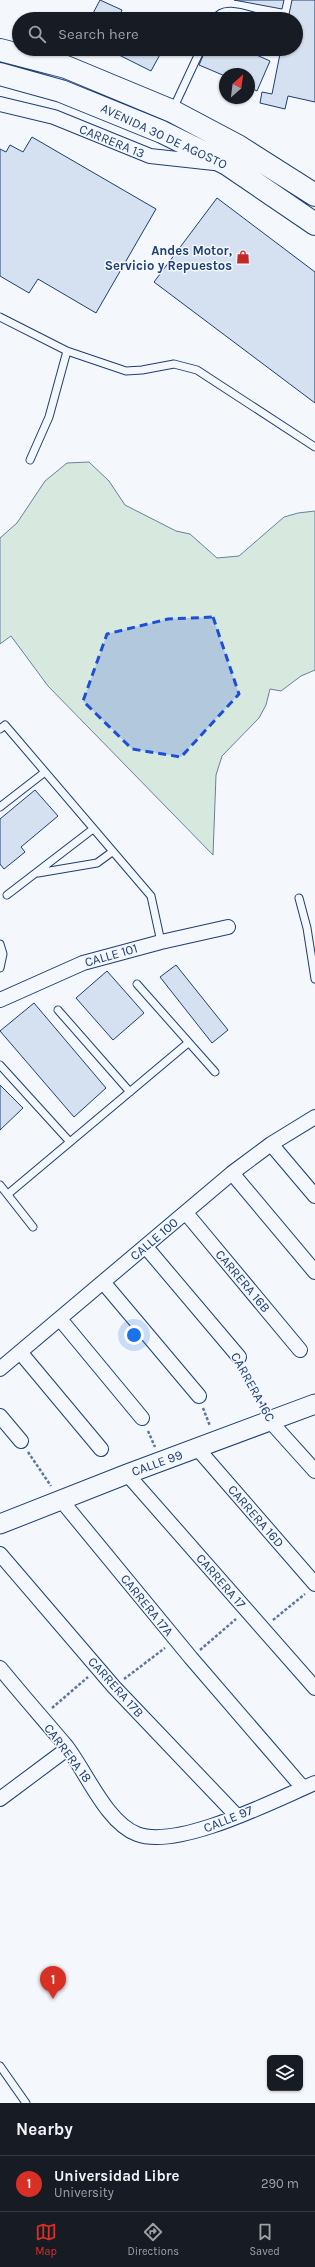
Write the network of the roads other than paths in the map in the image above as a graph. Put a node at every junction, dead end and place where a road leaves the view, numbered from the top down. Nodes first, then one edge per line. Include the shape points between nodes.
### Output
1 (221, 12) edge
2 (234, 12) edge
3 (0, 50) edge
4 (12, 53) edge
5 (23, 56) edge
6 (198, 56) edge
7 (0, 74) edge
8 (0, 104) edge
9 (18, 108) junction
10 (0, 111) edge
11 (172, 111) junction
12 (227, 164) junction
13 (315, 195) edge
14 (315, 224) edge
15 (0, 317) edge
16 (67, 351) junction
17 (315, 447) edge
18 (30, 460) dead end
19 (0, 728) edge
20 (45, 772) junction
21 (0, 807) edge
22 (92, 829) junction
23 (112, 852) junction
24 (36, 873) junction
25 (7, 896) dead end
26 (299, 898) dead end
27 (315, 926) edge
28 (228, 927) dead end
29 (307, 928) junction
30 (161, 942) junction
31 (0, 944) edge
32 (0, 968) edge
33 (315, 979) edge
34 (137, 984) dead end
35 (0, 1000) edge
36 (58, 1010) dead end
37 (188, 1043) junction
38 (0, 1065) edge
39 (215, 1072) dead end
40 (130, 1092) junction
41 (315, 1118) edge
42 (70, 1142) junction
43 (271, 1144) junction
44 (232, 1173) junction
45 (0, 1185) edge
46 (8, 1194) junction
47 (315, 1196) edge
48 (186, 1213) junction
49 (33, 1227) dead end
50 (146, 1247) junction
51 (315, 1272) edge
52 (103, 1282) junction
53 (60, 1319) junction
54 (300, 1350) dead end
55 (20, 1352) junction
56 (239, 1357) road end
57 (0, 1369) edge
58 (199, 1396) road end
59 (315, 1404) edge
60 (0, 1416) edge
61 (142, 1418) road end
62 (270, 1421) junction
63 (21, 1441) road end
64 (197, 1448) junction
65 (101, 1449) dead end
66 (315, 1471) edge
67 (127, 1474) junction
68 (61, 1500) junction
69 (0, 1524) edge
70 (0, 1554) edge
71 (312, 1587) edge
72 (0, 1668) edge
73 (315, 1688) edge
74 (68, 1748) junction
75 (309, 1786) edge
76 (0, 1799) edge
77 (236, 1816) junction
78 (137, 1834) joint
79 (0, 2066) edge
80 (26, 2103) edge

1 - 2 lane
3 - 4 main road, AVENIDA 30 DE AGOSTO
5 - 11 main road, AVENIDA 30 DE AGOSTO via 66,67
6 - 11 lane
7 - 12 main road, AVENIDA 30 DE AGOSTO via 61,91 162,132
8 - 9 street, CARRERA 13
9 - 10 street
9 - 12 street, CARRERA 13 via 54,117 150,156
11 - 13 main road, AVENIDA 30 DE AGOSTO via 238,146
12 - 14 main road, AVENIDA 30 DE AGOSTO
15 - 16 lane
16 - 17 lane via 126,371 174,364 197,370
16 - 18 lane via 50,417
19 - 20 lane via 5,725
20 - 21 lane
20 - 22 lane
22 - 23 lane
22 - 24 lane
23 - 24 lane via 97,863
23 - 30 lane via 151,896
24 - 25 lane
26 - 29 lane
27 - 29 lane
28 - 30 street, CALLE 101
29 - 33 lane
30 - 35 street, CALLE 101 via 83,963
31 - 32 lane via 3,954
34 - 37 lane
36 - 40 lane
37 - 39 lane
37 - 40 lane
38 - 42 lane
40 - 42 lane
41 - 43 street, CALLE 100
42 - 46 lane
43 - 44 street, CALLE 100
43 - 47 street
44 - 48 street, CALLE 100
44 - 51 street
45 - 46 lane
46 - 49 lane
48 - 50 street, CALLE 100
48 - 54 street, CARRERA 16B
50 - 52 street, CALLE 100
50 - 56 street, CARRERA 16C
52 - 53 street, CALLE 100
52 - 58 street
53 - 55 street, CALLE 100
53 - 61 street
55 - 57 street, CALLE 100
55 - 65 street
59 - 62 street, CALLE 99
60 - 63 street
62 - 64 street, CALLE 99
62 - 66 street, CARRERA 16C
64 - 67 street, CALLE 99
64 - 71 street, CARRERA 16D
67 - 68 street, CALLE 99
67 - 73 street, CARRERA 17
68 - 69 street, CALLE 99
68 - 75 street, CARRERA 17A via 191,1658
70 - 77 street, CARRERA 17B via 114,1687
72 - 74 street, CARRERA 18
74 - 76 street
74 - 78 street, CARRERA 18 via 110,1812
75 - 77 street, CALLE 97
77 - 78 street, CALLE 97 via 206,1829 186,1834 153,1837
79 - 80 lane

